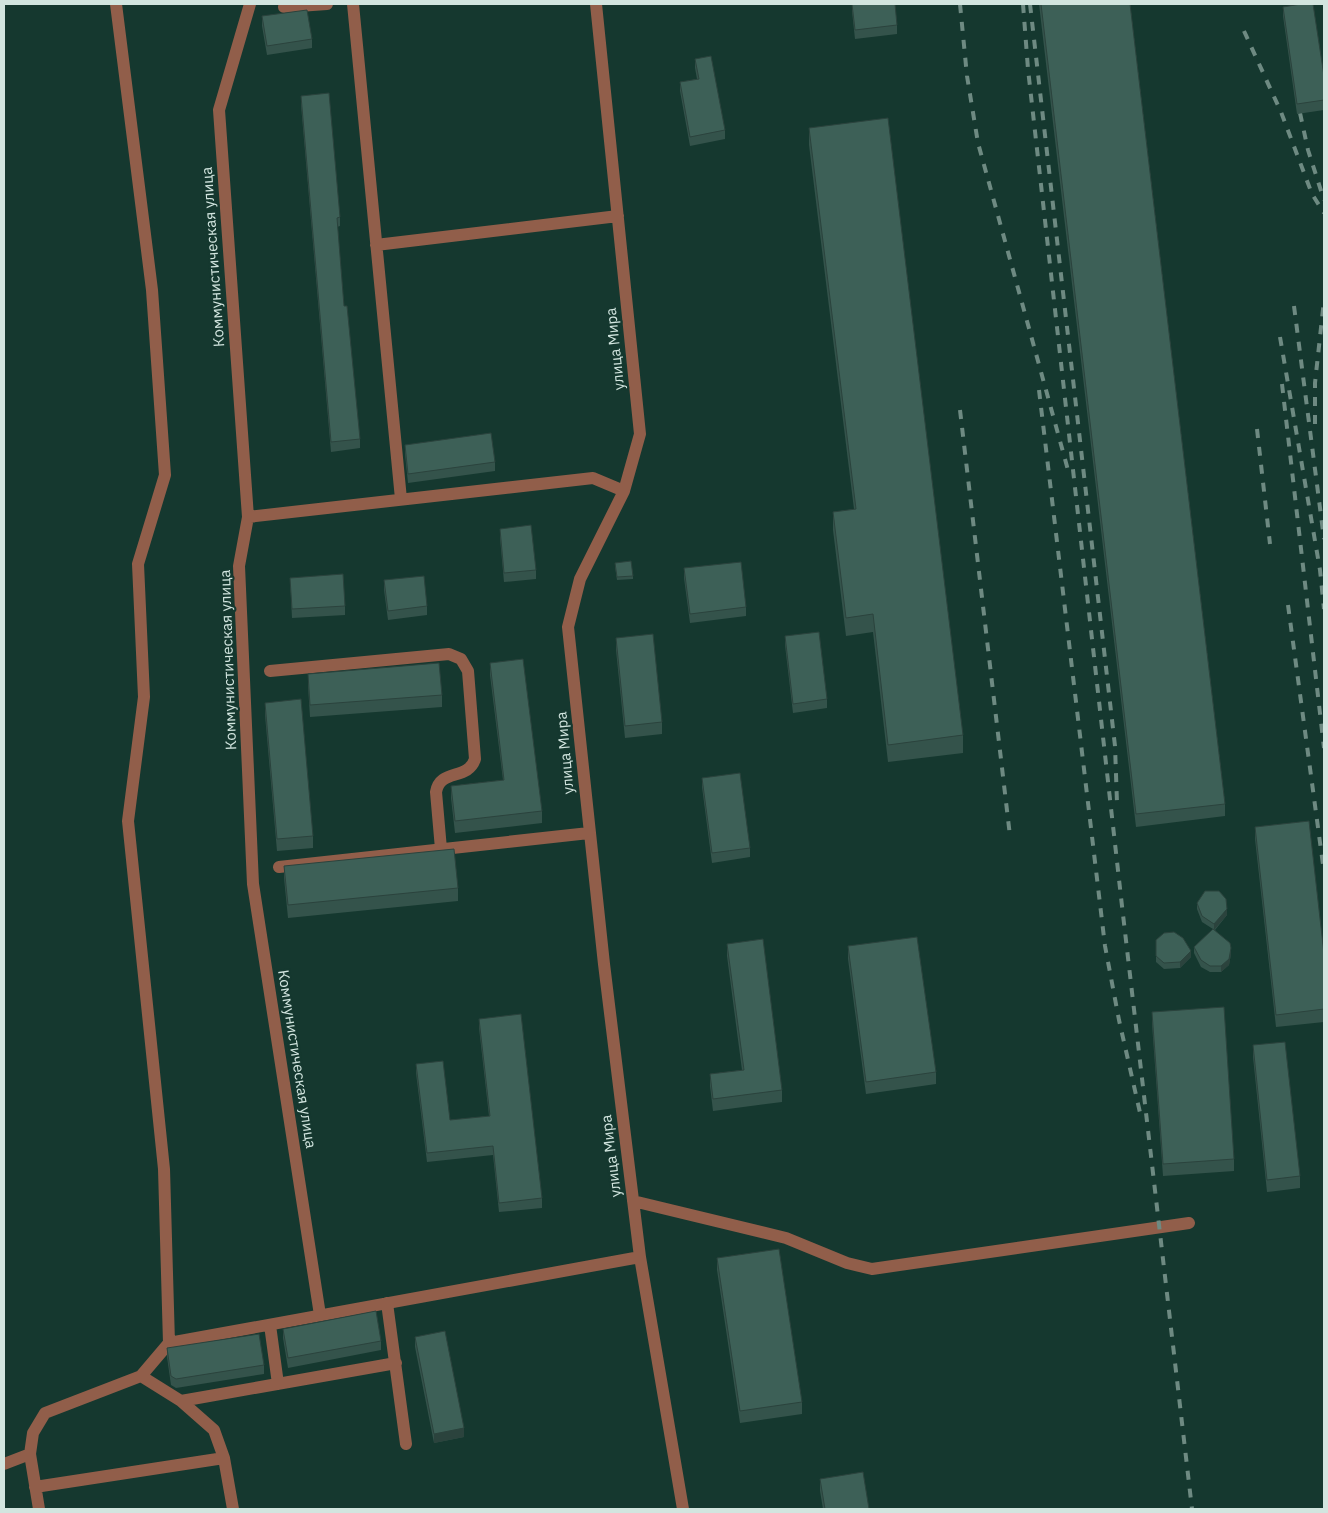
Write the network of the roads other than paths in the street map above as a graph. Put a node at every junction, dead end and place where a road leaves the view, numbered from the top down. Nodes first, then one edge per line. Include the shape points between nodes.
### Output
1 (116, 4) edge
2 (250, 4) edge
3 (327, 4) edge
4 (353, 4) edge
5 (596, 4) edge
6 (284, 7) dead end
7 (618, 216) junction
8 (376, 245) junction
9 (624, 491) junction
10 (401, 499) junction
11 (248, 517) junction
12 (270, 671) dead end
13 (589, 833) junction
14 (441, 849) junction
15 (278, 867) dead end
16 (632, 1201) junction
17 (1189, 1223) dead end
18 (640, 1256) junction
19 (387, 1303) junction
20 (320, 1315) junction
21 (270, 1325) junction
22 (170, 1343) junction
23 (396, 1363) junction
24 (141, 1376) junction
25 (278, 1384) junction
26 (181, 1401) junction
27 (406, 1444) dead end
28 (30, 1454) junction
29 (224, 1458) junction
30 (4, 1464) edge
31 (35, 1487) junction
32 (39, 1509) edge
33 (233, 1509) edge
34 (684, 1509) edge

1 - 22 street via 152,290 165,475 138,564 144,697 128,821 164,1169
2 - 11 street, Коммунистическая улица via 219,110
3 - 6 street
4 - 8 street
5 - 7 street, улица Мира
7 - 8 street
7 - 9 street, улица Мира via 640,434
8 - 10 street
9 - 10 street via 593,478
9 - 13 street, улица Мира via 580,579 568,627
10 - 11 street
11 - 20 street, Коммунистическая улица via 240,566 253,884
12 - 14 street via 449,654 461,659 468,670 475,759 466,772 444,776 437,784
13 - 14 street
13 - 16 street, улица Мира
14 - 15 street
16 - 17 street via 786,1238 847,1264 872,1269
16 - 18 street, улица Мира
18 - 19 street
18 - 34 street, улица Мира
19 - 20 street
19 - 23 street
20 - 21 street
21 - 22 street
21 - 25 street
22 - 24 street
23 - 25 street
23 - 27 street
24 - 26 street
24 - 28 street via 44,1414 33,1433
25 - 26 street
26 - 29 street via 214,1430
28 - 30 street
28 - 31 street
29 - 31 street
29 - 33 street
31 - 32 street

